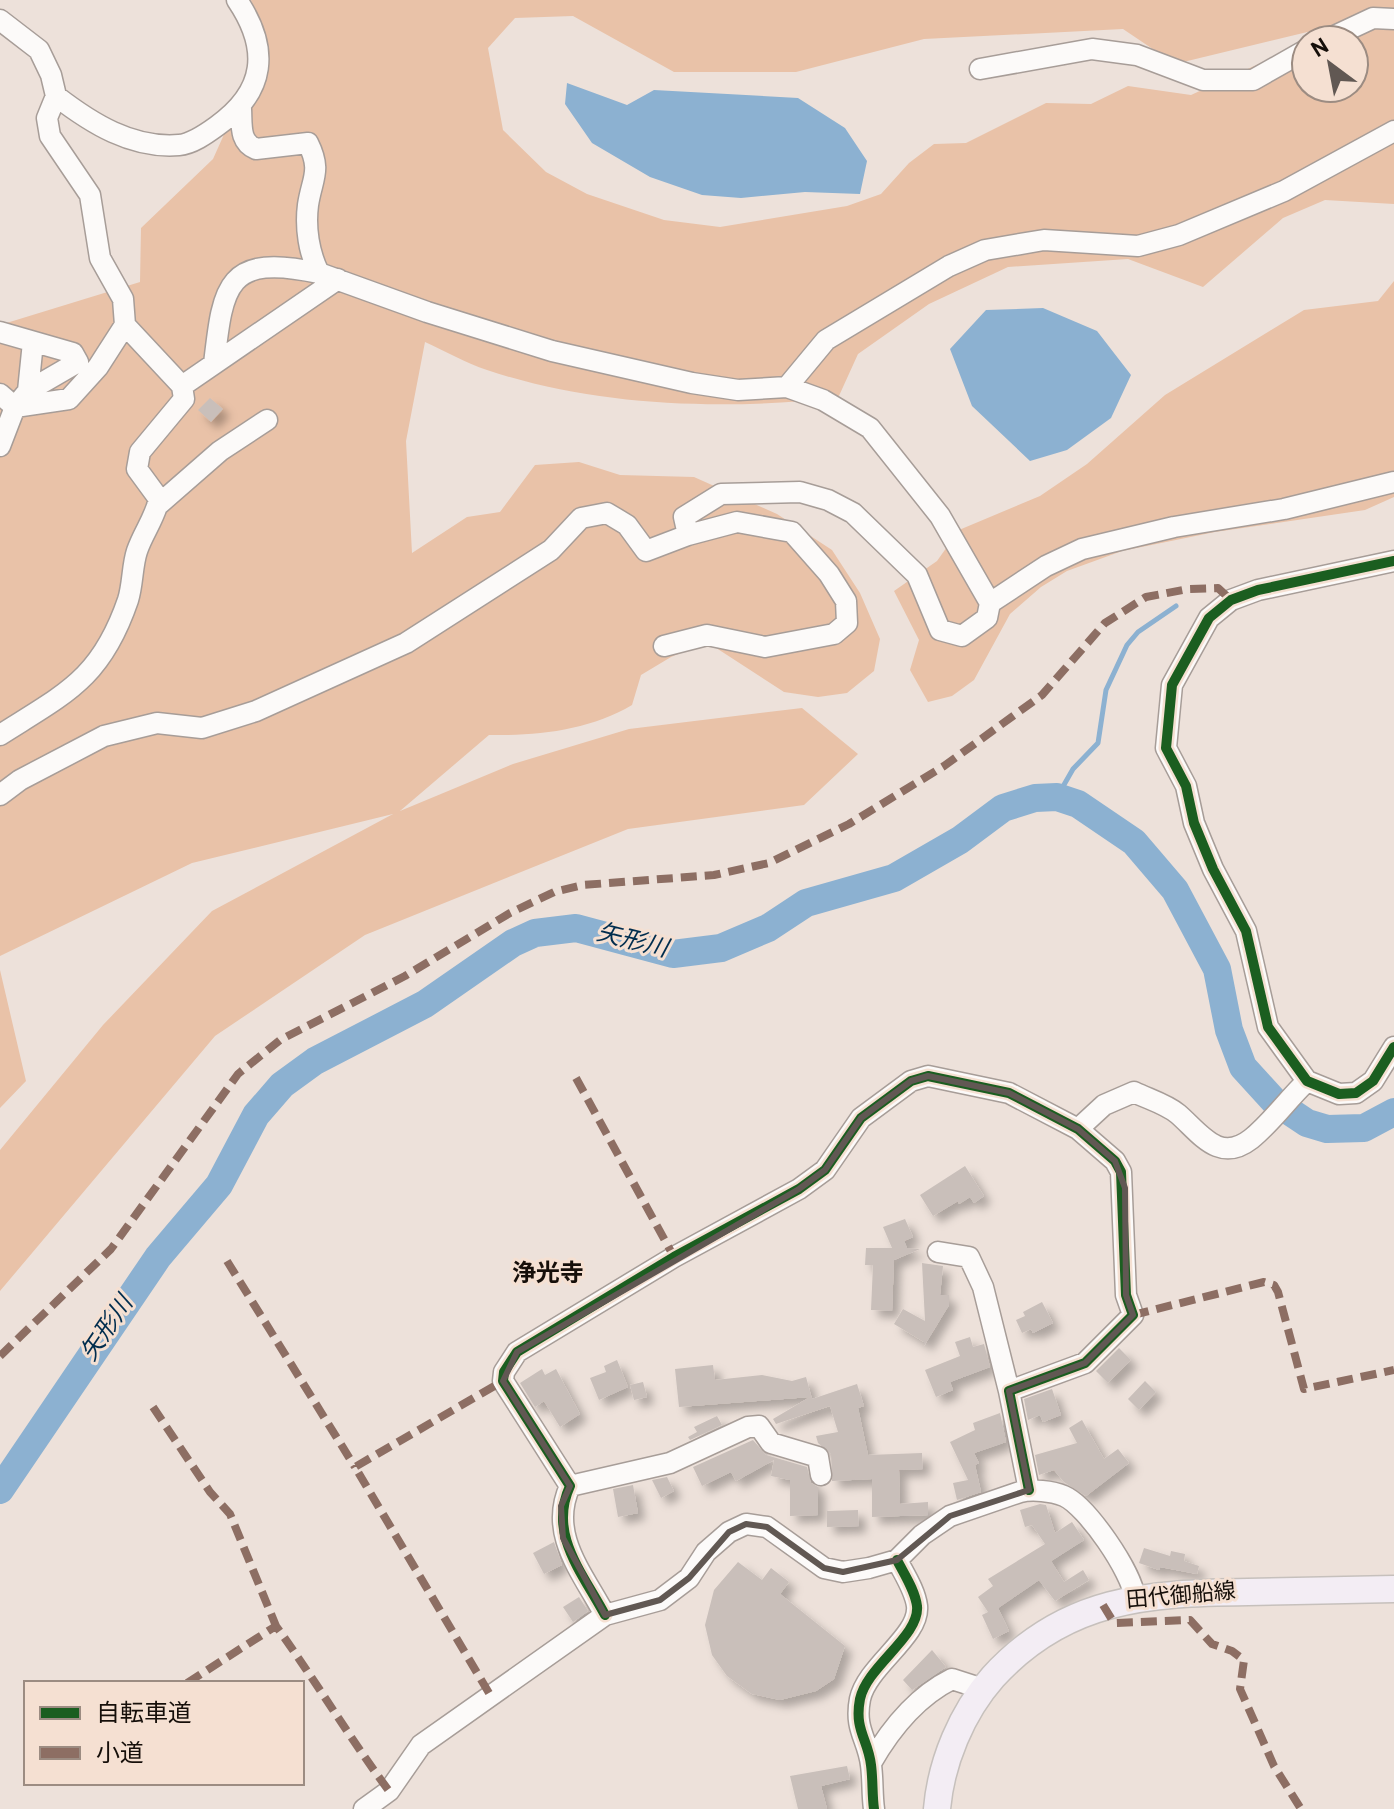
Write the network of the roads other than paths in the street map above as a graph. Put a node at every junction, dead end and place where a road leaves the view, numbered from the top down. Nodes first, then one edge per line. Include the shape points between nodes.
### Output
1 (237, 0) edge
2 (1394, 19) edge
3 (0, 20) edge
4 (1360, 24) edge
5 (1290, 59) edge
6 (980, 69) dead end
7 (56, 96) junction
8 (241, 109) junction
9 (1394, 131) edge
10 (329, 276) junction
11 (125, 325) junction
12 (0, 332) edge
13 (33, 342) junction
14 (214, 364) junction
15 (182, 386) junction
16 (787, 387) junction
17 (14, 397) edge
18 (267, 420) dead end
19 (0, 446) edge
20 (1394, 482) edge
21 (157, 506) junction
22 (688, 535) junction
23 (1394, 561) edge
24 (990, 603) junction
25 (664, 646) dead end
26 (0, 735) edge
27 (0, 795) edge
28 (1394, 1047) edge
29 (1307, 1081) junction
30 (1078, 1129) junction
31 (938, 1252) dead end
32 (1009, 1391) junction
33 (821, 1475) dead end
34 (570, 1486) junction
35 (1029, 1490) junction
36 (897, 1560) junction
37 (1394, 1589) edge
38 (1135, 1598) junction
39 (605, 1615) junction
40 (983, 1689) junction
41 (871, 1763) junction
42 (394, 1800) edge
43 (364, 1809) edge
44 (874, 1809) edge
45 (937, 1809) edge

1 - 8 street via 253,23 260,56 254,87
2 - 4 street via 1373,18
3 - 7 street via 39,50
5 - 6 street via 1253,80 1203,80 1137,55 1092,49
7 - 8 street via 93,124 137,141 180,145
7 - 11 street via 47,118 50,136 90,195 100,258 123,299
8 - 10 street via 243,136 250,146 308,143 316,159 316,182 308,204 310,256
9 - 16 street via 1284,191 1179,235 1138,246 1044,240 985,250 826,340
10 - 14 street
10 - 14 street via 286,266 234,280 221,302
10 - 16 street via 552,351 692,383 738,390
11 - 15 street
11 - 17 street via 69,399
12 - 13 street
13 - 17 street
13 - 17 street via 73,353 78,362
14 - 15 street
15 - 21 street via 184,399 140,452 137,469 159,499
16 - 24 street via 823,400 870,428 940,516
17 - 19 street
18 - 21 street via 220,451
20 - 24 street via 1082,549
21 - 26 street via 137,551 121,619 86,679
22 - 24 street via 684,517 721,494 800,492 853,513 917,575 940,630 962,636 987,618
22 - 25 street via 737,522 792,532 846,601 847,623 834,634 765,647 707,635
22 - 27 street via 646,551 627,525 607,513 581,518 551,550 406,643 256,711 202,728 157,723 104,736
23 - 29 street via 1231,600 1209,618 1191,647 1168,706 1166,748 1186,786 1213,869 1246,931 1268,1027
28 - 29 street via 1373,1081 1356,1093 1339,1094
29 - 30 street via 1241,1146 1207,1144 1176,1112 1134,1092 1104,1105
30 - 32 street via 1121,1172 1126,1295 1133,1315 1085,1363
30 - 34 street via 1009,1093 936,1077 911,1081 861,1118 825,1170 799,1189 517,1352 503,1381
31 - 32 street via 969,1257 983,1287
32 - 35 street
33 - 34 street via 818,1457 771,1443 759,1426 670,1463
34 - 39 street via 561,1506 563,1538
35 - 36 street via 950,1516
35 - 38 street via 1065,1497 1078,1509 1123,1562
36 - 39 street via 843,1572 824,1568 767,1527 746,1524 706,1552 689,1578 660,1600
36 - 41 street via 917,1607 914,1620 866,1679 857,1725
37 - 38 main road, 田代御船線
38 - 40 main road, 田代御船線 via 1103,1605 1036,1637
39 - 42 street via 421,1745
40 - 41 street via 952,1679 935,1688 903,1716
40 - 45 main road, 田代御船線 via 955,1740 939,1784
41 - 44 street
42 - 43 street

